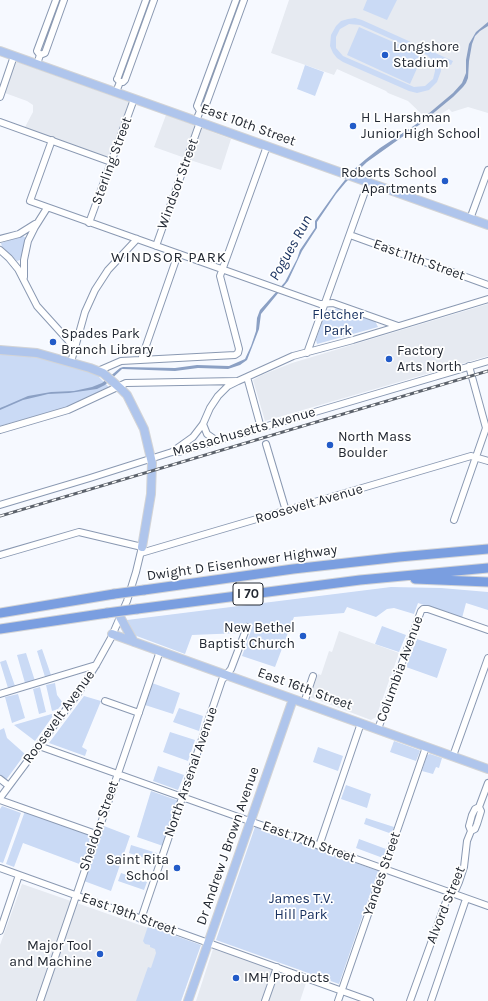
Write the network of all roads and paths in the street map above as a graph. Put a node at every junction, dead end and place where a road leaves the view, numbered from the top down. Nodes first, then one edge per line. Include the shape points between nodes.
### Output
1 (56, 0) edge
2 (64, 0) edge
3 (146, 0) edge
4 (154, 0) edge
5 (236, 0) edge
6 (244, 0) edge
7 (0, 51) edge
8 (40, 55) junction
9 (14, 56) junction
10 (37, 64) junction
11 (120, 82) junction
12 (116, 92) junction
13 (0, 97) edge
14 (134, 99) junction
15 (200, 111) junction
16 (198, 121) junction
17 (0, 122) edge
18 (52, 140) junction
19 (267, 146) junction
20 (111, 162) junction
21 (488, 170) edge
22 (368, 183) junction
23 (47, 208) junction
24 (470, 219) junction
25 (37, 223) junction
26 (89, 223) junction
27 (488, 225) edge
28 (350, 234) junction
29 (0, 239) edge
30 (137, 239) junction
31 (156, 246) junction
32 (0, 250) edge
33 (178, 254) junction
34 (222, 270) junction
35 (24, 279) junction
36 (488, 285) edge
37 (488, 299) edge
38 (325, 304) junction
39 (398, 326) junction
40 (75, 348) junction
41 (0, 350) edge
42 (307, 353) junction
43 (140, 360) junction
44 (488, 361) edge
45 (71, 362) junction
46 (469, 366) junction
47 (100, 372) junction
48 (246, 377) junction
49 (238, 381) junction
50 (119, 387) junction
51 (485, 412) edge
52 (204, 424) junction
53 (261, 428) junction
54 (0, 430) edge
55 (217, 441) junction
56 (266, 444) dead end
57 (172, 452) junction
58 (476, 457) junction
59 (151, 458) junction
60 (488, 462) edge
61 (0, 505) edge
62 (286, 511) junction
63 (454, 520) dead end
64 (488, 549) edge
65 (142, 550) junction
66 (0, 555) edge
67 (488, 568) edge
68 (360, 580) junction
69 (488, 582) edge
70 (0, 613) edge
71 (120, 618) junction
72 (247, 627) dead end
73 (0, 629) edge
74 (488, 630) edge
75 (112, 634) junction
76 (134, 642) junction
77 (160, 651) junction
78 (488, 658) edge
79 (96, 665) junction
80 (227, 675) junction
81 (313, 676) dead end
82 (0, 694) edge
83 (293, 699) junction
84 (105, 701) dead end
85 (304, 703) junction
86 (138, 713) junction
87 (361, 723) junction
88 (378, 729) junction
89 (39, 746) junction
90 (426, 746) junction
91 (453, 756) junction
92 (488, 769) edge
93 (117, 774) junction
94 (0, 779) edge
95 (488, 783) edge
96 (9, 786) junction
97 (182, 797) junction
98 (0, 799) edge
99 (250, 821) junction
100 (96, 834) junction
101 (319, 846) junction
102 (0, 868) edge
103 (384, 869) junction
104 (19, 875) junction
105 (450, 893) junction
106 (76, 895) junction
107 (466, 899) junction
108 (488, 906) edge
109 (141, 918) junction
110 (0, 931) edge
111 (208, 943) junction
112 (277, 967) junction
113 (341, 990) junction
114 (40, 1001) edge
115 (188, 1001) edge
116 (265, 1001) edge
117 (338, 1001) edge
118 (370, 1001) edge
119 (410, 1001) edge
120 (431, 1001) edge

1 - 8 street via 37,51
2 - 8 street via 45,53
3 - 11 street via 117,79
4 - 11 street via 125,80
5 - 15 street via 197,106
6 - 15 street via 204,110
7 - 9 main road, East 10th Street
8 - 10 street
9 - 10 main road, East 10th Street
9 - 13 street
10 - 12 main road, East 10th Street
11 - 12 street
12 - 14 main road, East 10th Street
14 - 16 main road, East 10th Street
14 - 20 street, Sterling Street
15 - 16 street, Windsor Street
16 - 19 main road, East 10th Street
16 - 31 street, Windsor Street
17 - 18 street
18 - 20 street
18 - 23 street via 30,201
19 - 22 main road, East 10th Street
19 - 34 street
20 - 26 street, Sterling Street
21 - 24 street
22 - 24 main road, East 10th Street
22 - 28 street
23 - 25 street
23 - 26 street
24 - 27 main road, East 10th Street
25 - 29 street via 19,234
25 - 35 street via 26,247
26 - 30 street
28 - 36 street, East 11th Street
28 - 38 street
30 - 31 street
30 - 40 street via 108,270 98,285 87,308
31 - 33 street
32 - 35 street
33 - 34 street
33 - 43 street
34 - 38 street
34 - 43 street via 220,276 238,353
35 - 40 street via 37,306
37 - 39 street
38 - 39 street via 334,303
38 - 42 street
39 - 42 street
40 - 45 street
41 - 45 main road via 34,353
42 - 48 street via 285,359
43 - 47 street via 119,361
44 - 46 street, Massachusetts Avenue
45 - 47 main road
46 - 51 street
46 - 53 street, Massachusetts Avenue
47 - 50 main road
48 - 49 street
48 - 53 street
49 - 50 street via 128,383
49 - 52 street via 218,396
50 - 54 street via 68,410
50 - 59 main road via 129,398 142,423
51 - 58 street via 486,430
52 - 55 street via 207,434
52 - 57 street via 193,437
53 - 55 street, Massachusetts Avenue
55 - 57 street, Massachusetts Avenue
56 - 62 street
57 - 59 street, Massachusetts Avenue
58 - 60 street
58 - 62 street, Roosevelt Avenue via 471,456
58 - 63 street
59 - 61 street, Massachusetts Avenue
59 - 65 main road via 151,494
62 - 65 street, Roosevelt Avenue
64 - 70 highway, Dwight D Eisenhower Highway / I 70, bridge via 294,569
65 - 66 street via 79,532
65 - 71 street, Roosevelt Avenue
67 - 68 highway, I 70
68 - 69 highway
68 - 73 highway, I 70, bridge
71 - 75 street, Roosevelt Avenue
71 - 76 main road
72 - 80 street, North Arsenal Avenue
74 - 88 street, Columbia Avenue via 428,609 421,611
75 - 76 main road, East 16th Street
75 - 79 street, Roosevelt Avenue
76 - 77 main road, East 16th Street
77 - 80 main road, East 16th Street
77 - 86 street, Sheldon Street
78 - 91 street
79 - 82 street
79 - 89 street, Roosevelt Avenue
80 - 83 main road, East 16th Street
80 - 97 street, North Arsenal Avenue via 222,680
81 - 85 street
83 - 85 main road, East 16th Street
83 - 99 main road, Dr Andrew J Brown Avenue
84 - 86 street
85 - 87 main road, East 16th Street
86 - 93 street, Sheldon Street
87 - 88 main road, East 16th Street
87 - 101 street, Columbia Avenue
88 - 90 main road, East 16th Street
89 - 93 street, East 17th Street
89 - 96 street, Roosevelt Avenue
90 - 91 main road, East 16th Street
90 - 103 street, Yandes Street
91 - 92 main road, East 16th Street
93 - 97 street, East 17th Street
93 - 100 street, Sheldon Street
94 - 96 street
95 - 105 street, Alvord Street via 479,807 481,811 478,824 476,829 471,831 467,841 464,867 459,882 456,889
96 - 98 street, Roosevelt Avenue
97 - 99 street, East 17th Street
97 - 109 street, North Arsenal Avenue
98 - 100 street
99 - 101 street, East 17th Street
99 - 111 main road, Dr Andrew J Brown Avenue
100 - 106 street, Sheldon Street
101 - 103 street, East 17th Street
102 - 104 street, East 19th Street
103 - 105 street, East 17th Street
103 - 113 street, Yandes Street
104 - 106 street, East 19th Street
104 - 110 street
105 - 107 street, East 17th Street
105 - 119 street, Alvord Street
106 - 109 street, East 19th Street
106 - 114 street, Sheldon Street
107 - 108 street, East 17th Street
107 - 120 street
109 - 111 street, East 19th Street
111 - 112 street, East 19th Street
111 - 115 main road, Dr Andrew J Brown Avenue
112 - 113 street, East 19th Street
112 - 116 street
113 - 117 street, Yandes Street
113 - 118 street, East 19th Street

